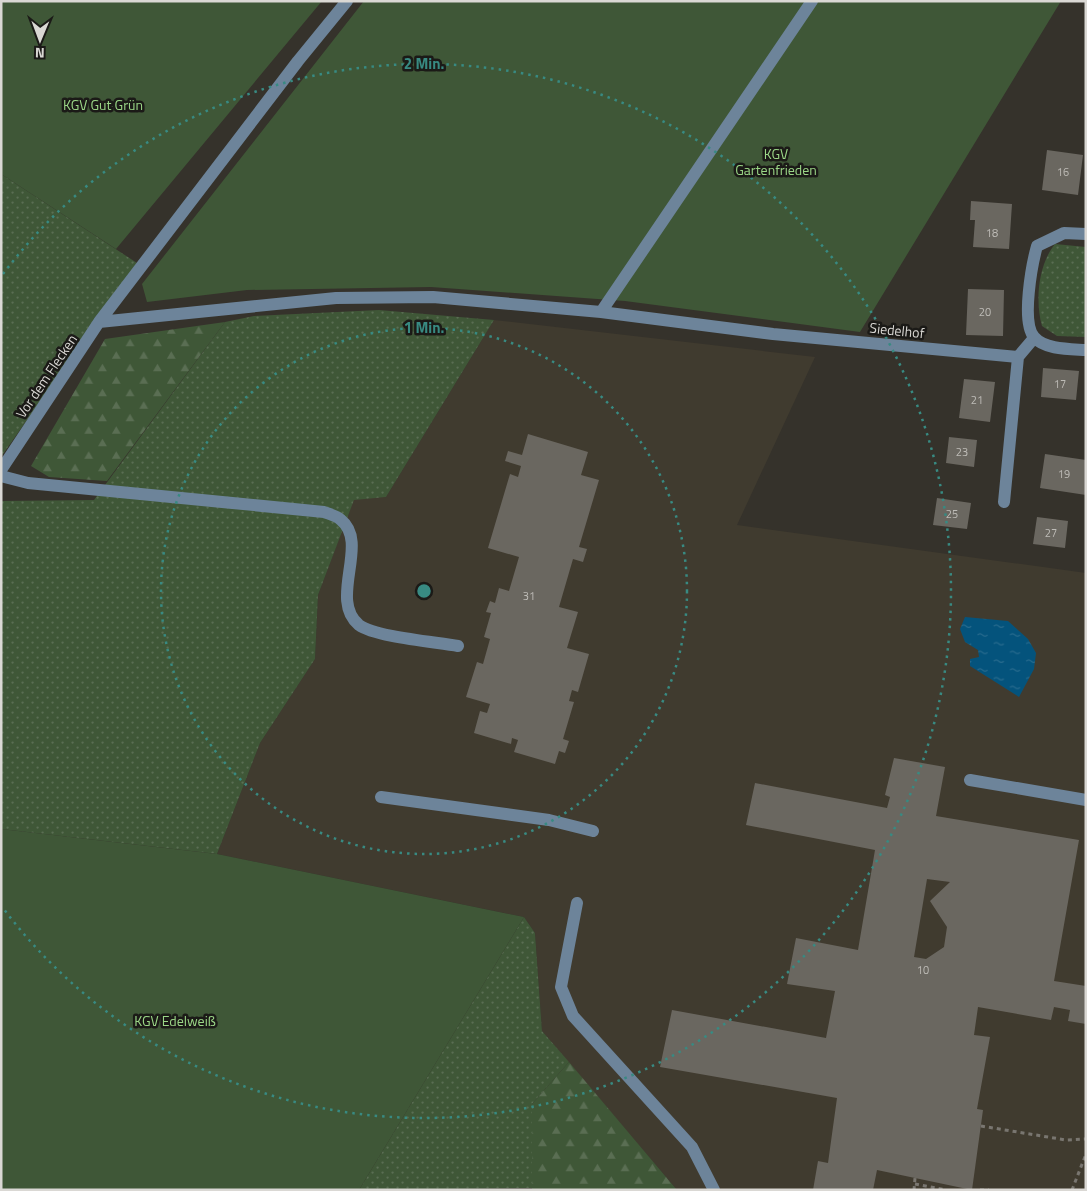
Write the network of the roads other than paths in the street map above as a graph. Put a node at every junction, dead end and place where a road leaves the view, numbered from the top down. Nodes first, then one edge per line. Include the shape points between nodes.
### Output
1 (347, 1) edge
2 (812, 1) edge
3 (1086, 234) edge
4 (601, 312) junction
5 (99, 322) junction
6 (1034, 338) junction
7 (1086, 350) edge
8 (1018, 357) junction
9 (1, 470) edge
10 (1, 476) edge
11 (1004, 502) dead end
12 (458, 646) dead end
13 (970, 780) dead end
14 (381, 797) dead end
15 (1086, 800) edge
16 (593, 831) dead end
17 (577, 903) dead end
18 (714, 1190) edge

1 - 5 street, Vor dem Flecken
2 - 4 street
3 - 6 street via 1064,233 1037,246 1028,301
4 - 5 street, Siedelhof via 433,297 336,298
4 - 8 street, Siedelhof via 774,334
5 - 9 street, Vor dem Flecken
6 - 7 street via 1048,345
6 - 8 street
8 - 11 street
10 - 12 street via 28,483 324,512 342,520 351,538 346,605 359,625 376,632
13 - 15 street
14 - 16 street via 549,820
17 - 18 street via 562,987 573,1016 692,1147

